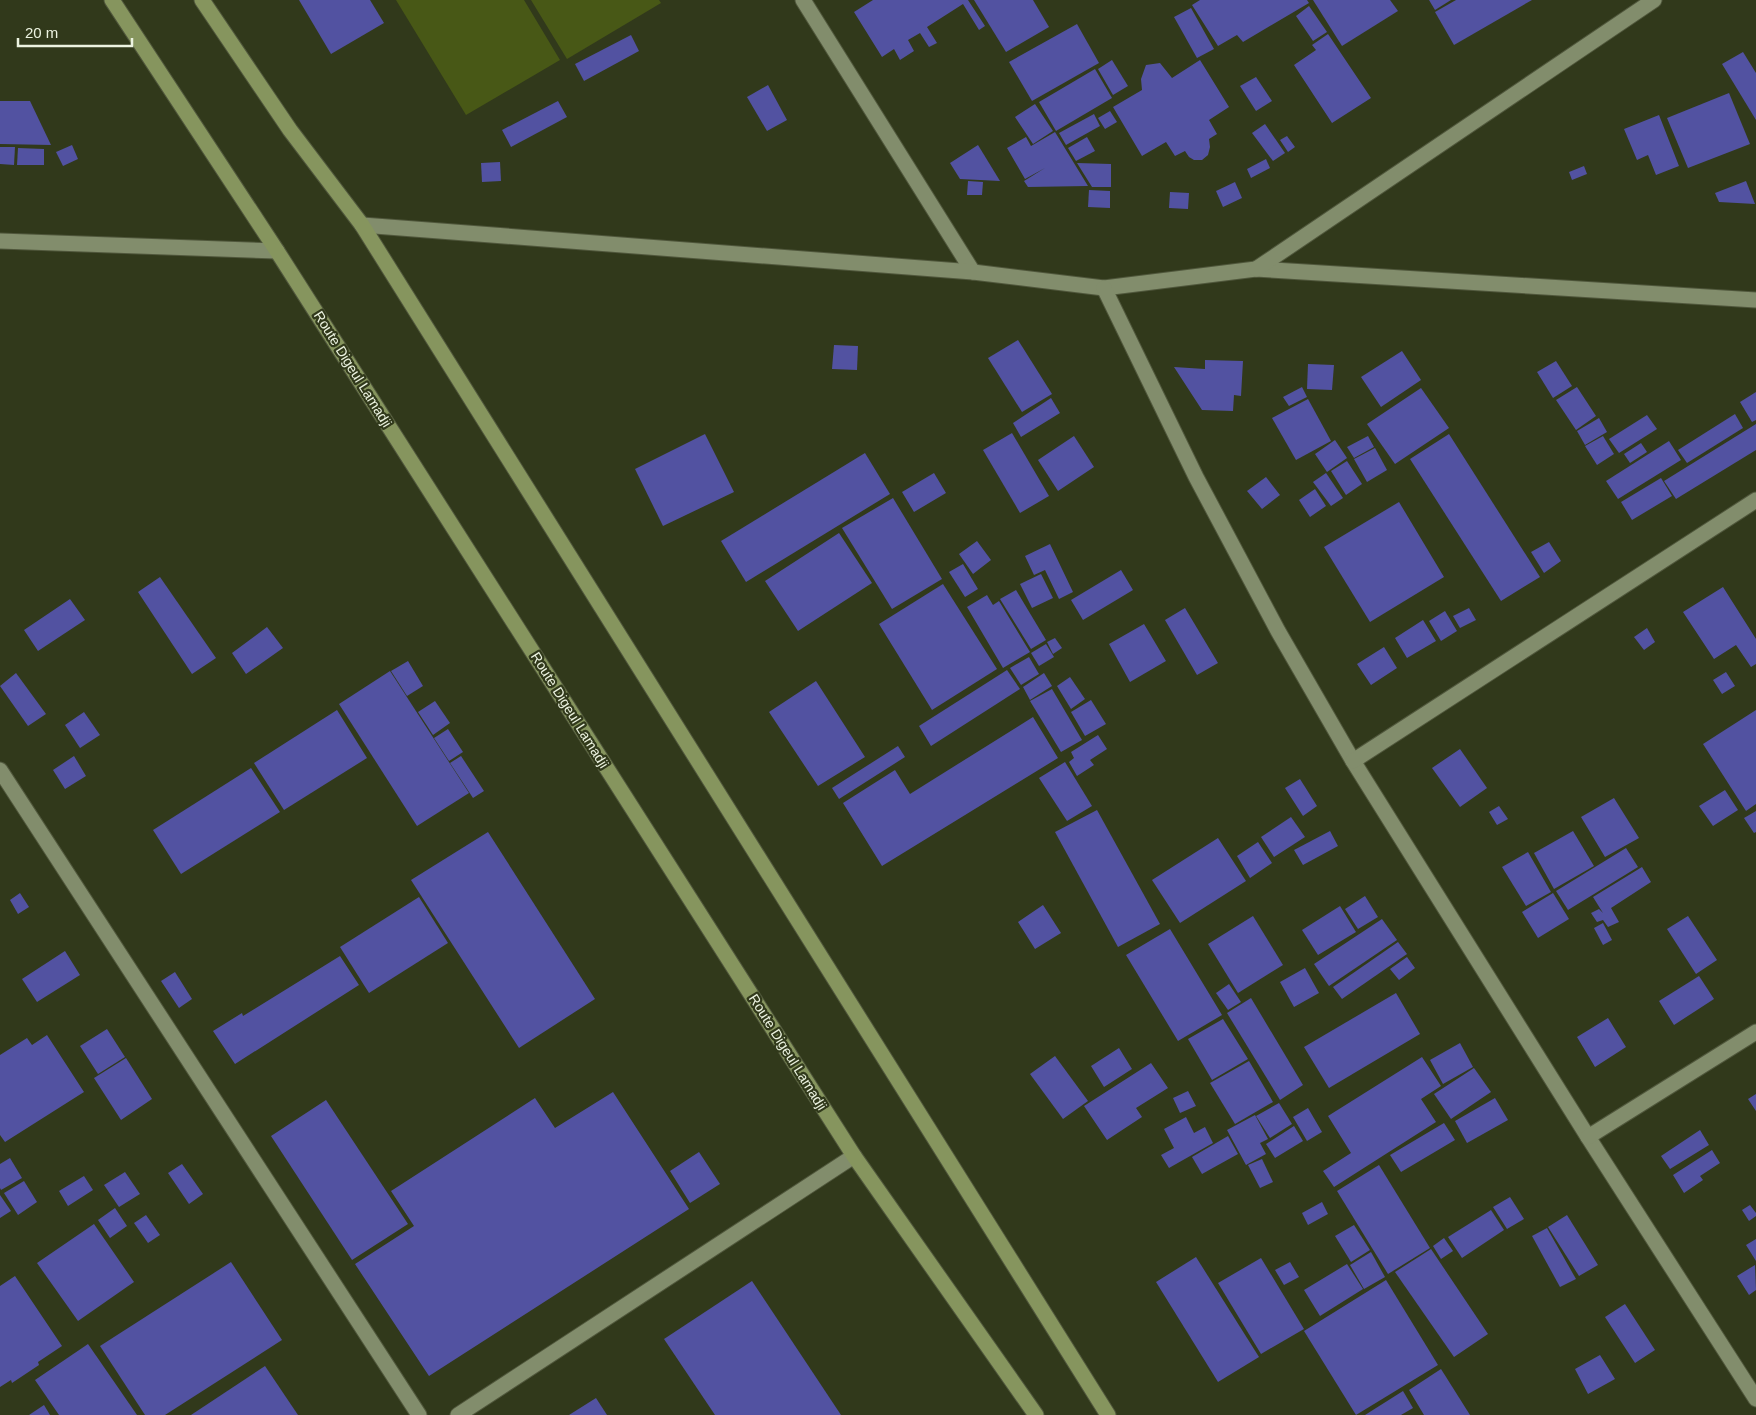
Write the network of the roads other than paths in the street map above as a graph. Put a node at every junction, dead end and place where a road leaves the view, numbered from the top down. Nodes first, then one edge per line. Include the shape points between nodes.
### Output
1 (112, 0) edge
2 (202, 0) edge
3 (803, 0) edge
4 (1654, 0) edge
5 (362, 225) junction
6 (0, 241) edge
7 (277, 251) junction
8 (1256, 269) junction
9 (974, 272) junction
10 (1104, 288) junction
11 (1756, 300) edge
12 (1756, 500) edge
13 (1353, 761) junction
14 (0, 770) edge
15 (1756, 1032) edge
16 (1588, 1137) junction
17 (854, 1156) junction
18 (1756, 1399) edge
19 (418, 1415) edge
20 (458, 1415) edge
21 (1036, 1415) edge
22 (1108, 1415) edge

1 - 7 main road, Route Digeul Lamadji
2 - 5 main road via 290,130
3 - 9 street
4 - 8 street
5 - 9 street
5 - 22 main road
6 - 7 street
7 - 17 main road, Route Digeul Lamadji
8 - 10 street
8 - 11 street
9 - 10 street
10 - 13 street via 1196,477 1278,631
12 - 13 street
13 - 16 street
14 - 19 street
15 - 16 street
16 - 18 street
17 - 20 street
17 - 21 main road, Route Digeul Lamadji

